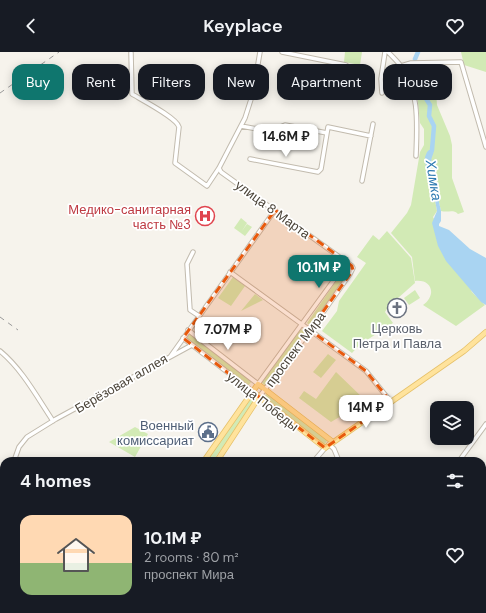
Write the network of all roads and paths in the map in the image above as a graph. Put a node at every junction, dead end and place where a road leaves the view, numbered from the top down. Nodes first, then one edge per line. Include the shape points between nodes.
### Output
1 (260, 52) edge
2 (282, 52) edge
3 (387, 52) edge
4 (131, 53) dead end
5 (341, 64) edge
6 (399, 64) edge
7 (412, 64) edge
8 (382, 93) dead end
9 (414, 100) edge
10 (373, 124) dead end
11 (241, 126) junction
12 (328, 133) junction
13 (371, 136) junction
14 (486, 147) edge
15 (416, 156) dead end
16 (250, 159) dead end
17 (219, 168) junction
18 (362, 181) dead end
19 (275, 210) junction
20 (193, 252) dead end
21 (347, 262) junction
22 (230, 272) junction
23 (199, 316) junction
24 (303, 324) junction
25 (188, 330) junction
26 (310, 330) junction
27 (486, 332) edge
28 (183, 338) junction
29 (192, 345) junction
30 (0, 351) edge
31 (169, 357) junction
32 (258, 384) junction
33 (265, 389) junction
34 (252, 391) junction
35 (259, 397) junction
36 (391, 402) junction
37 (53, 421) junction
38 (486, 424) edge
39 (331, 443) junction
40 (325, 448) junction
41 (15, 457) edge
42 (207, 457) edge
43 (220, 457) edge
44 (317, 457) edge
45 (337, 457) edge
46 (462, 457) edge

1 - 11 street via 253,94
2 - 5 street
3 - 6 street
3 - 8 street via 380,79
4 - 17 street via 132,94 179,125 175,163 207,186
7 - 14 street via 461,62
9 - 15 street
10 - 13 street
11 - 12 street via 273,130 285,125
11 - 17 street
12 - 13 street via 328,127
12 - 16 street via 321,169 318,172
13 - 18 street
17 - 19 street, улица 8 Марта
19 - 21 street, улица 8 Марта
19 - 22 street, Берёзовая аллея
20 - 23 street via 187,264 190,310
21 - 24 street, проспект Мира
21 - 26 street, проспект Мира via 353,270
22 - 23 street, Берёзовая аллея
22 - 24 street
23 - 25 street, Берёзовая аллея
24 - 26 street
24 - 32 street, проспект Мира
25 - 28 street, Берёзовая аллея
25 - 32 street, улица Победы
26 - 33 street, проспект Мира
26 - 36 street via 366,371
27 - 36 main road via 464,351
28 - 29 street, улица Победы
28 - 31 street, Берёзовая аллея
29 - 31 street
29 - 34 street, улица Победы
30 - 37 street via 9,358
31 - 37 street, Берёзовая аллея
32 - 33 main road, улица Победы
32 - 34 main road, проспект Мира
33 - 35 street, проспект Мира
33 - 39 main road, улица Победы
34 - 35 main road, улица Победы
34 - 42 main road, проспект Мира
35 - 40 main road, улица Победы
35 - 43 main road, проспект Мира
36 - 39 main road
37 - 41 street, Берёзовая аллея via 23,442
38 - 46 street
39 - 40 main road
39 - 45 street
40 - 44 street

